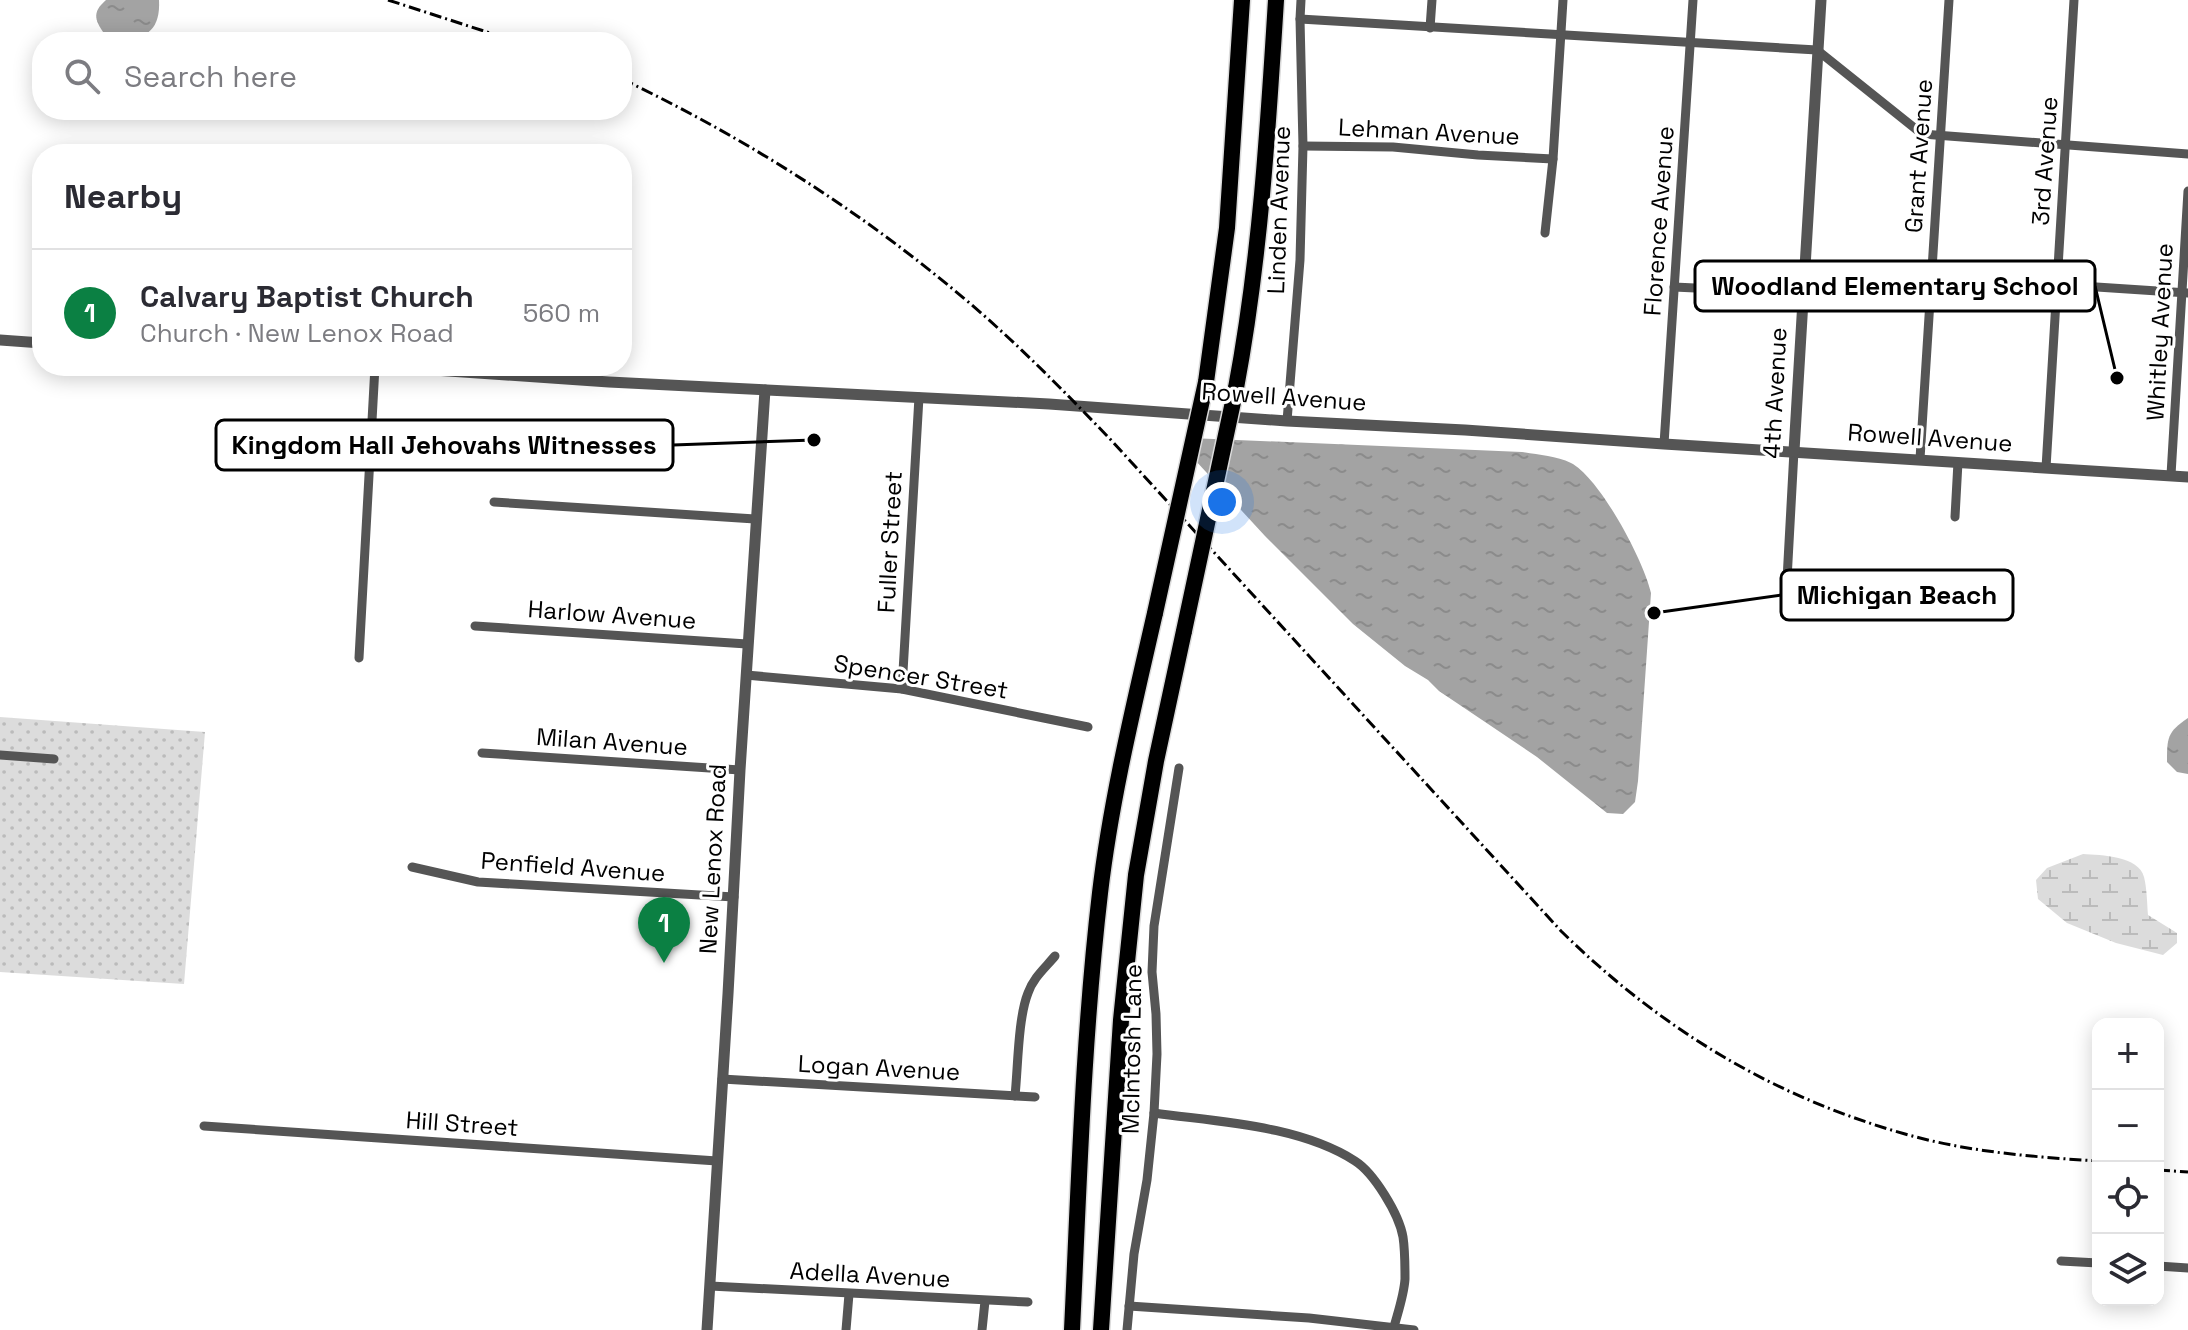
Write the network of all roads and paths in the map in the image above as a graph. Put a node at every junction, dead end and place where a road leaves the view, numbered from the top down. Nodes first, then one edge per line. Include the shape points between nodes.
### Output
1 (1242, 0) edge
2 (1276, 0) edge
3 (1301, 0) edge
4 (1432, 0) edge
5 (1563, 0) edge
6 (1693, 0) edge
7 (1821, 0) edge
8 (1949, 0) edge
9 (2074, 0) edge
10 (1300, 19) junction
11 (1430, 28) junction
12 (1561, 36) junction
13 (1691, 43) junction
14 (1817, 50) junction
15 (1940, 137) junction
16 (2066, 145) junction
17 (1303, 146) junction
18 (2188, 154) edge
19 (1553, 159) junction
20 (2188, 191) edge
21 (1545, 233) dead end
22 (1804, 268) junction
23 (1932, 276) junction
24 (2057, 285) junction
25 (1674, 287) junction
26 (1803, 293) junction
27 (2185, 293) edge
28 (0, 340) edge
29 (32, 342) edge
30 (374, 376) edge
31 (538, 376) edge
32 (765, 390) junction
33 (919, 397) junction
34 (1287, 421) junction
35 (1664, 444) junction
36 (1794, 451) junction
37 (1920, 459) junction
38 (1958, 462) junction
39 (2046, 468) junction
40 (2171, 475) junction
41 (2188, 477) edge
42 (494, 502) dead end
43 (1955, 517) dead end
44 (755, 519) junction
45 (1786, 598) dead end
46 (475, 626) dead end
47 (747, 644) junction
48 (359, 658) dead end
49 (746, 675) junction
50 (902, 689) junction
51 (1088, 727) dead end
52 (482, 753) dead end
53 (0, 755) edge
54 (54, 759) dead end
55 (1179, 768) dead end
56 (740, 770) junction
57 (412, 867) dead end
58 (734, 897) junction
59 (1055, 956) dead end
60 (722, 1079) junction
61 (1015, 1096) junction
62 (1035, 1097) dead end
63 (1154, 1113) junction
64 (204, 1126) dead end
65 (717, 1161) junction
66 (2061, 1261) dead end
67 (2092, 1263) edge
68 (2164, 1266) edge
69 (2188, 1268) edge
70 (710, 1286) junction
71 (849, 1294) junction
72 (985, 1301) junction
73 (1028, 1302) dead end
74 (1129, 1306) junction
75 (1394, 1327) junction
76 (707, 1330) edge
77 (846, 1330) edge
78 (982, 1330) edge
79 (1072, 1330) edge
80 (1101, 1330) edge
81 (1127, 1330) edge
82 (1414, 1330) edge

1 - 79 highway, bridge via 1227,228 1206,382 1124,750 1100,891 1087,1025
2 - 80 highway, bridge via 1248,325 1136,875
3 - 10 street, Linden Avenue
4 - 11 street
5 - 12 street
6 - 13 street, Florence Avenue
7 - 14 street, 4th Avenue
8 - 15 street, Grant Avenue
9 - 16 street, 3rd Avenue
10 - 11 street
10 - 17 street, Linden Avenue
11 - 12 street
12 - 13 street
12 - 19 street
13 - 14 street
13 - 25 street, Florence Avenue
14 - 15 street via 1922,134
14 - 22 street, 4th Avenue
15 - 16 street
15 - 23 street, Grant Avenue
16 - 18 street
16 - 24 street, 3rd Avenue
17 - 19 street, Lehman Avenue
17 - 34 street, Linden Avenue
19 - 21 street
20 - 27 street, Whitley Avenue
22 - 23 street
22 - 26 street, 4th Avenue
23 - 24 street
23 - 37 street, Grant Avenue
24 - 27 street
24 - 39 street, 3rd Avenue
25 - 26 street
25 - 35 street, Florence Avenue
26 - 36 street, 4th Avenue
27 - 40 street, Whitley Avenue
28 - 29 street
30 - 48 street
31 - 32 street, Rowell Avenue
32 - 33 street, Rowell Avenue
32 - 44 street, New Lenox Road
33 - 34 street, Rowell Avenue
33 - 50 street, Fuller Street
34 - 35 street, Rowell Avenue
35 - 36 street, Rowell Avenue
36 - 37 street, Rowell Avenue
36 - 45 street, 4th Avenue
37 - 38 street, Rowell Avenue
38 - 39 street, Rowell Avenue
38 - 43 street
39 - 40 street, Rowell Avenue
40 - 41 street, Rowell Avenue
42 - 44 street
44 - 47 street, New Lenox Road
46 - 47 street, Harlow Avenue
47 - 49 street, New Lenox Road
49 - 50 street, Spencer Street
49 - 56 street, New Lenox Road
50 - 51 street, Spencer Street
52 - 56 street, Milan Avenue
53 - 54 street
55 - 63 street, McIntosh Lane via 1154,926
56 - 58 street, New Lenox Road
57 - 58 street, Penfield Avenue via 478,882
58 - 60 street, New Lenox Road
59 - 61 street via 1028,992
60 - 61 street, Logan Avenue
60 - 65 street, New Lenox Road
61 - 62 street, Logan Avenue
63 - 74 street, McIntosh Lane
63 - 75 street via 1277,1132 1319,1143 1357,1162 1384,1192 1403,1235 1405,1281
64 - 65 street, Hill Street
65 - 70 street, New Lenox Road
66 - 67 street
68 - 69 street
70 - 71 street, Adella Avenue
70 - 76 street, New Lenox Road
71 - 72 street, Adella Avenue
71 - 77 street
72 - 73 street, Adella Avenue
72 - 78 street
74 - 75 street
74 - 81 street, McIntosh Lane
75 - 82 street

